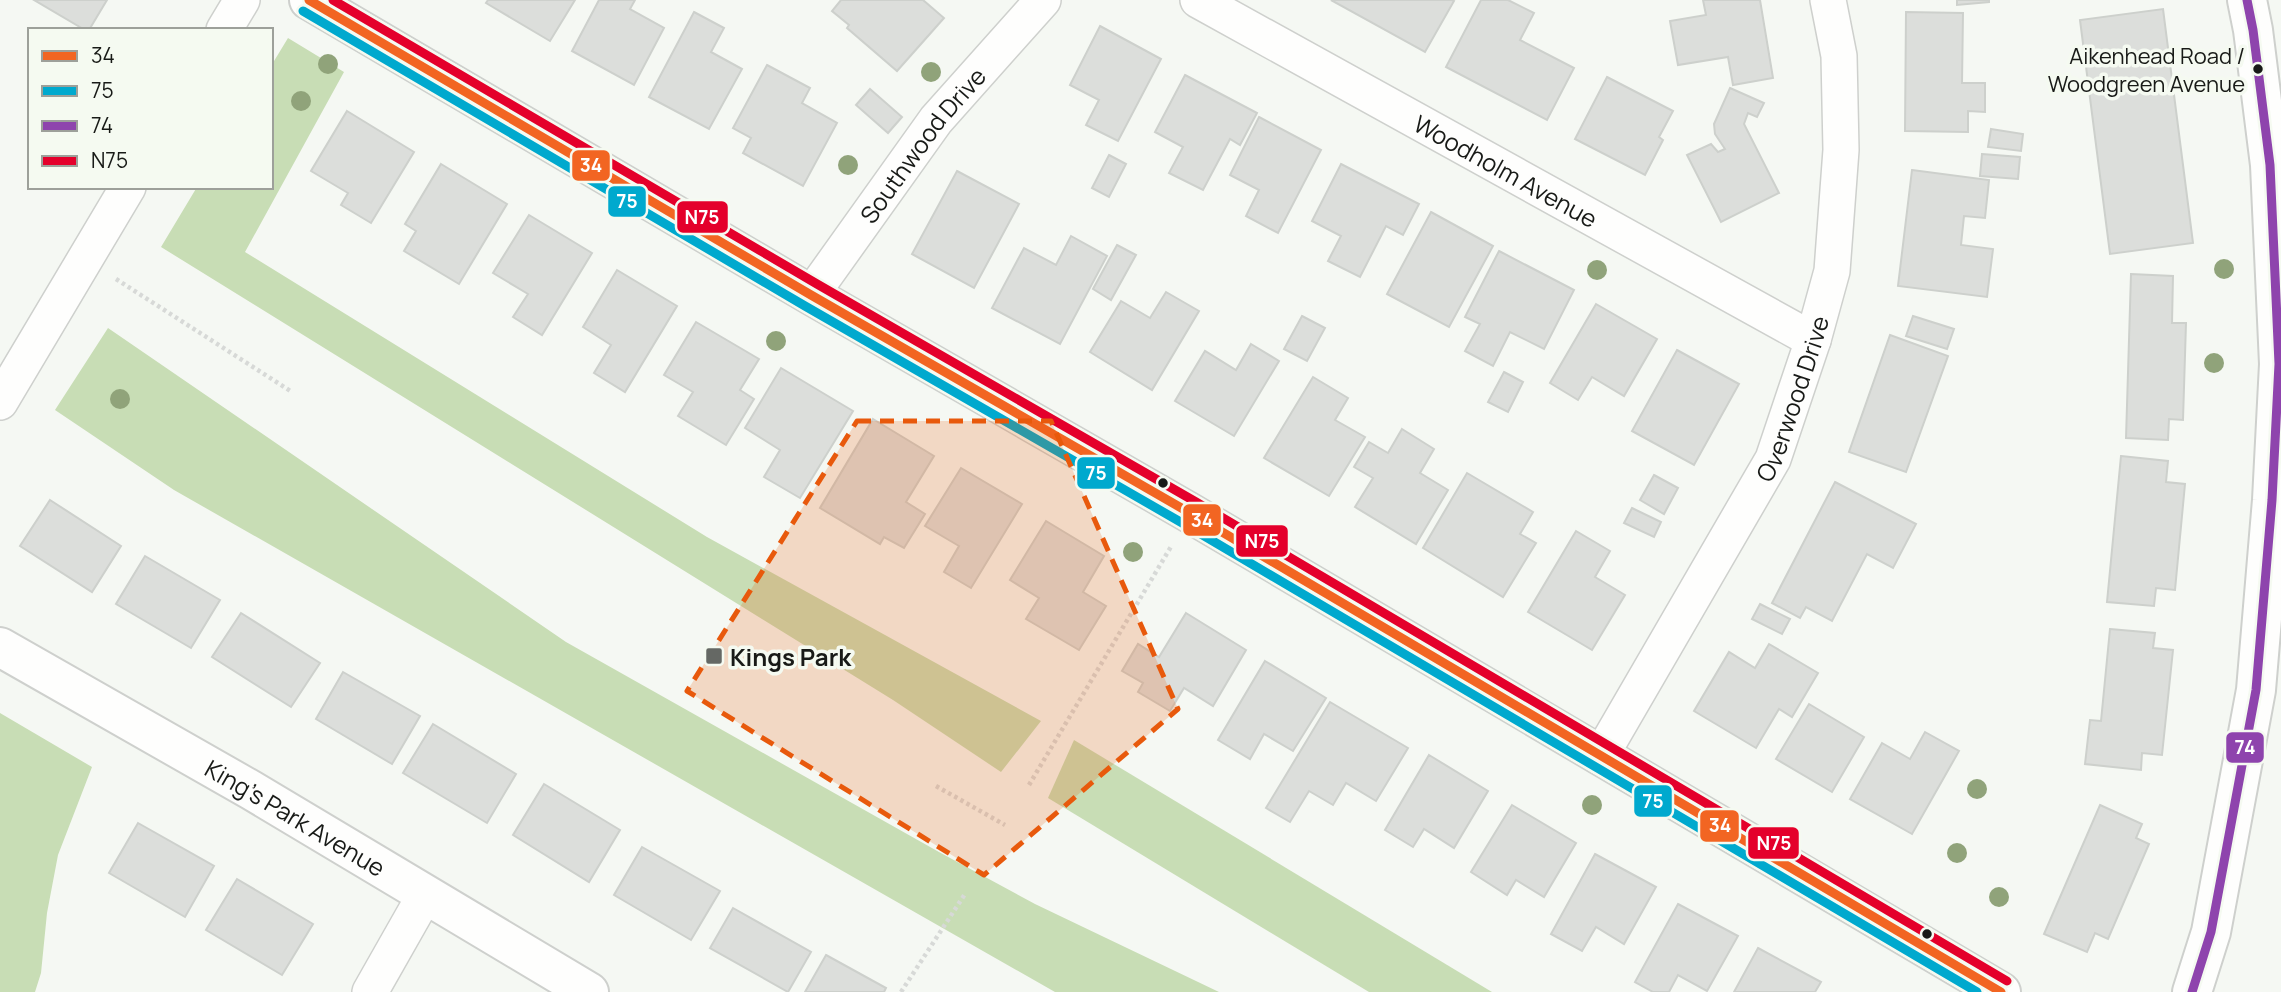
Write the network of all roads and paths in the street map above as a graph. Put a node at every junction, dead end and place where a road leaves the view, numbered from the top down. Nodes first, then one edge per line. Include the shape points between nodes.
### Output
1 (242, 0) edge
2 (309, 0) edge
3 (1043, 0) edge
4 (1198, 0) edge
5 (1828, 0) edge
6 (2247, 0) edge
7 (225, 28) edge
8 (2275, 165) edge
9 (127, 189) edge
10 (85, 259) junction
11 (811, 295) junction
12 (1813, 340) junction
13 (8, 389) edge
14 (292, 392) dead end
15 (1191, 513) junction
16 (0, 647) edge
17 (1600, 757) junction
18 (1029, 785) dead end
19 (936, 786) dead end
20 (1006, 825) dead end
21 (965, 894) dead end
22 (425, 895) junction
23 (370, 992) edge
24 (589, 992) edge
25 (901, 992) edge
26 (2001, 992) edge
27 (2192, 992) edge

1 - 7 street
2 - 11 street
3 - 11 street, Southwood Drive via 936,120
4 - 12 street, Woodholm Avenue
5 - 12 street, Overwood Drive via 1839,56 1841,150 1832,271
6 - 8 street
8 - 27 street via 2279,364 2256,690 2211,932
9 - 10 street
10 - 13 street
10 - 14 path
11 - 15 street
12 - 17 street, Overwood Drive via 1773,459
15 - 17 street
15 - 18 path
16 - 22 street, King's Park Avenue
17 - 26 street
19 - 20 path
21 - 25 path
22 - 23 street
22 - 24 street, King's Park Avenue

